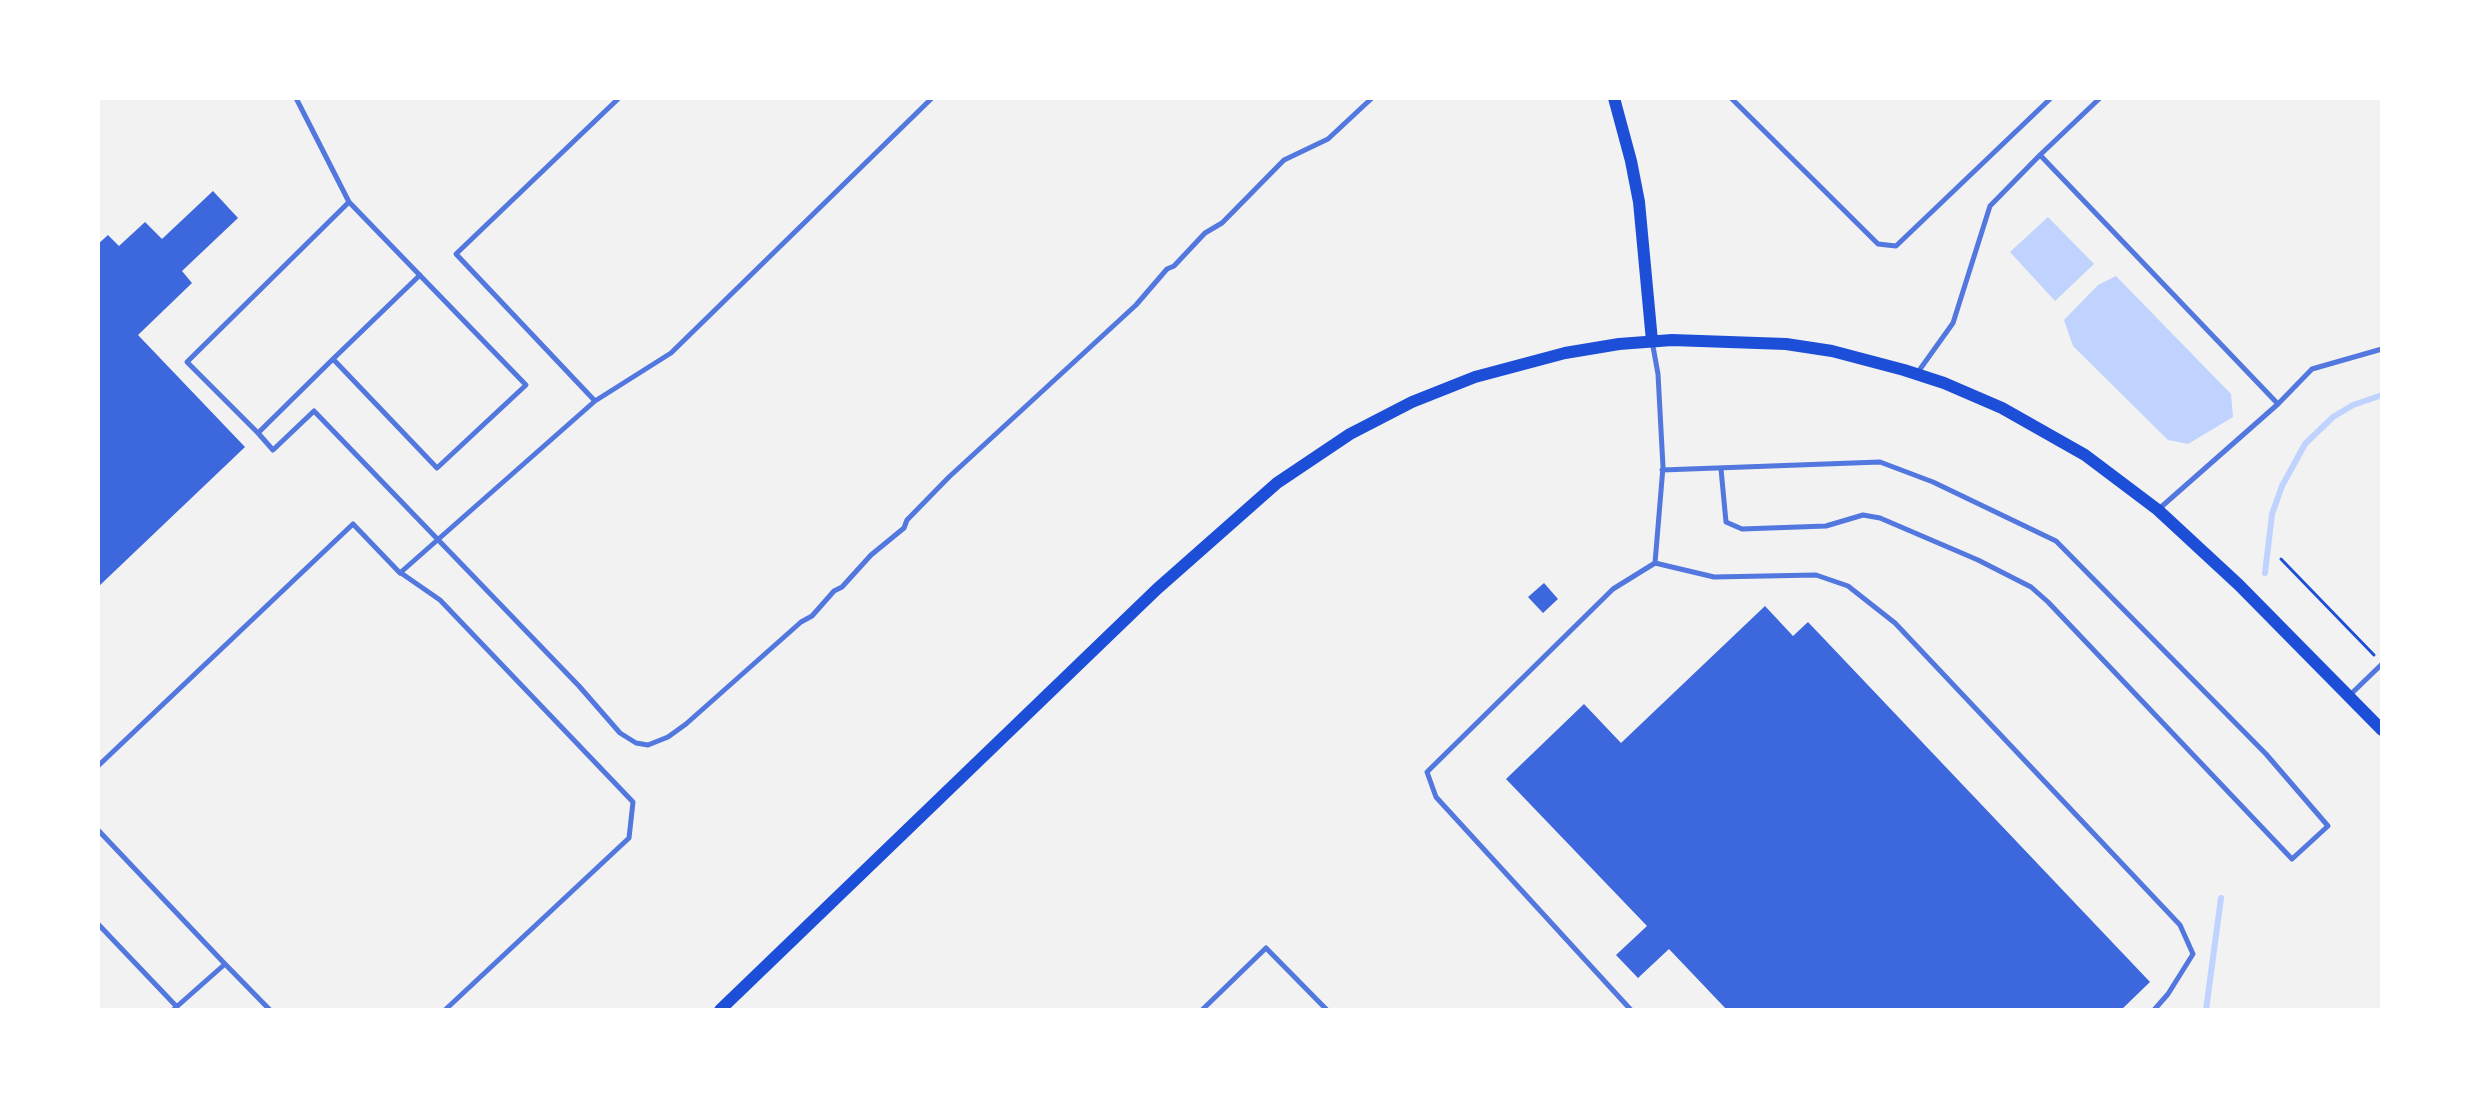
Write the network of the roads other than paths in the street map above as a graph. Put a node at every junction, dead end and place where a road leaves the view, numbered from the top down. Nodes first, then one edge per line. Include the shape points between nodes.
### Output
1 (296, 98) edge
2 (619, 98) edge
3 (932, 98) edge
4 (1372, 98) edge
5 (1614, 98) edge
6 (1731, 98) edge
7 (2051, 98) edge
8 (2100, 98) edge
9 (2040, 155) junction
10 (349, 202) junction
11 (420, 275) junction
12 (1652, 341) junction
13 (2382, 349) edge
14 (333, 359) junction
15 (1917, 374) junction
16 (595, 401) junction
17 (2278, 404) junction
18 (258, 433) junction
19 (1721, 469) junction
20 (1662, 470) junction
21 (2158, 510) junction
22 (438, 540) junction
23 (1655, 563) junction
24 (400, 573) junction
25 (2382, 664) edge
26 (2349, 696) junction
27 (2382, 730) edge
28 (98, 766) edge
29 (98, 830) edge
30 (98, 924) edge
31 (225, 964) junction
32 (177, 1009) edge
33 (270, 1010) edge
34 (445, 1010) edge
35 (720, 1010) edge
36 (1202, 1010) edge
37 (1327, 1010) edge
38 (1631, 1010) edge
39 (2154, 1010) edge

1 - 10 lane
2 - 16 lane via 456,254
3 - 16 lane via 671,353
4 - 22 lane via 1328,139 1284,160 949,477 812,616 668,737 648,745 620,733
5 - 12 main road via 1637,192
6 - 7 lane via 1878,244 1896,246
8 - 9 lane
9 - 15 lane via 1990,206 1953,323
9 - 17 lane
10 - 11 lane
10 - 18 lane via 187,362
11 - 14 lane
11 - 14 lane via 526,385 437,468
12 - 15 main road via 1786,344
12 - 20 lane
12 - 35 main road via 1565,353 1463,381 1365,425 1298,467 1157,589
13 - 17 lane via 2312,369
14 - 18 lane
15 - 21 main road via 2044,430
16 - 22 lane
17 - 21 lane
18 - 22 lane via 273,450 314,411
19 - 19 lane via 1880,462 2056,541 2256,743 2328,826 2292,859 2031,587 1880,518 1863,515 1826,526 1742,529 1726,522
19 - 20 lane
20 - 23 lane
21 - 26 main road
22 - 24 lane
23 - 38 lane via 1613,589 1427,772 1436,797
23 - 39 lane via 1714,577 1816,575 1848,586 1895,623 2180,925 2193,954
24 - 28 lane via 353,524
24 - 34 lane via 440,600 633,802 629,838
25 - 26 lane
26 - 27 main road
29 - 31 lane
30 - 32 lane
31 - 32 lane
31 - 33 lane
36 - 37 lane via 1266,948

